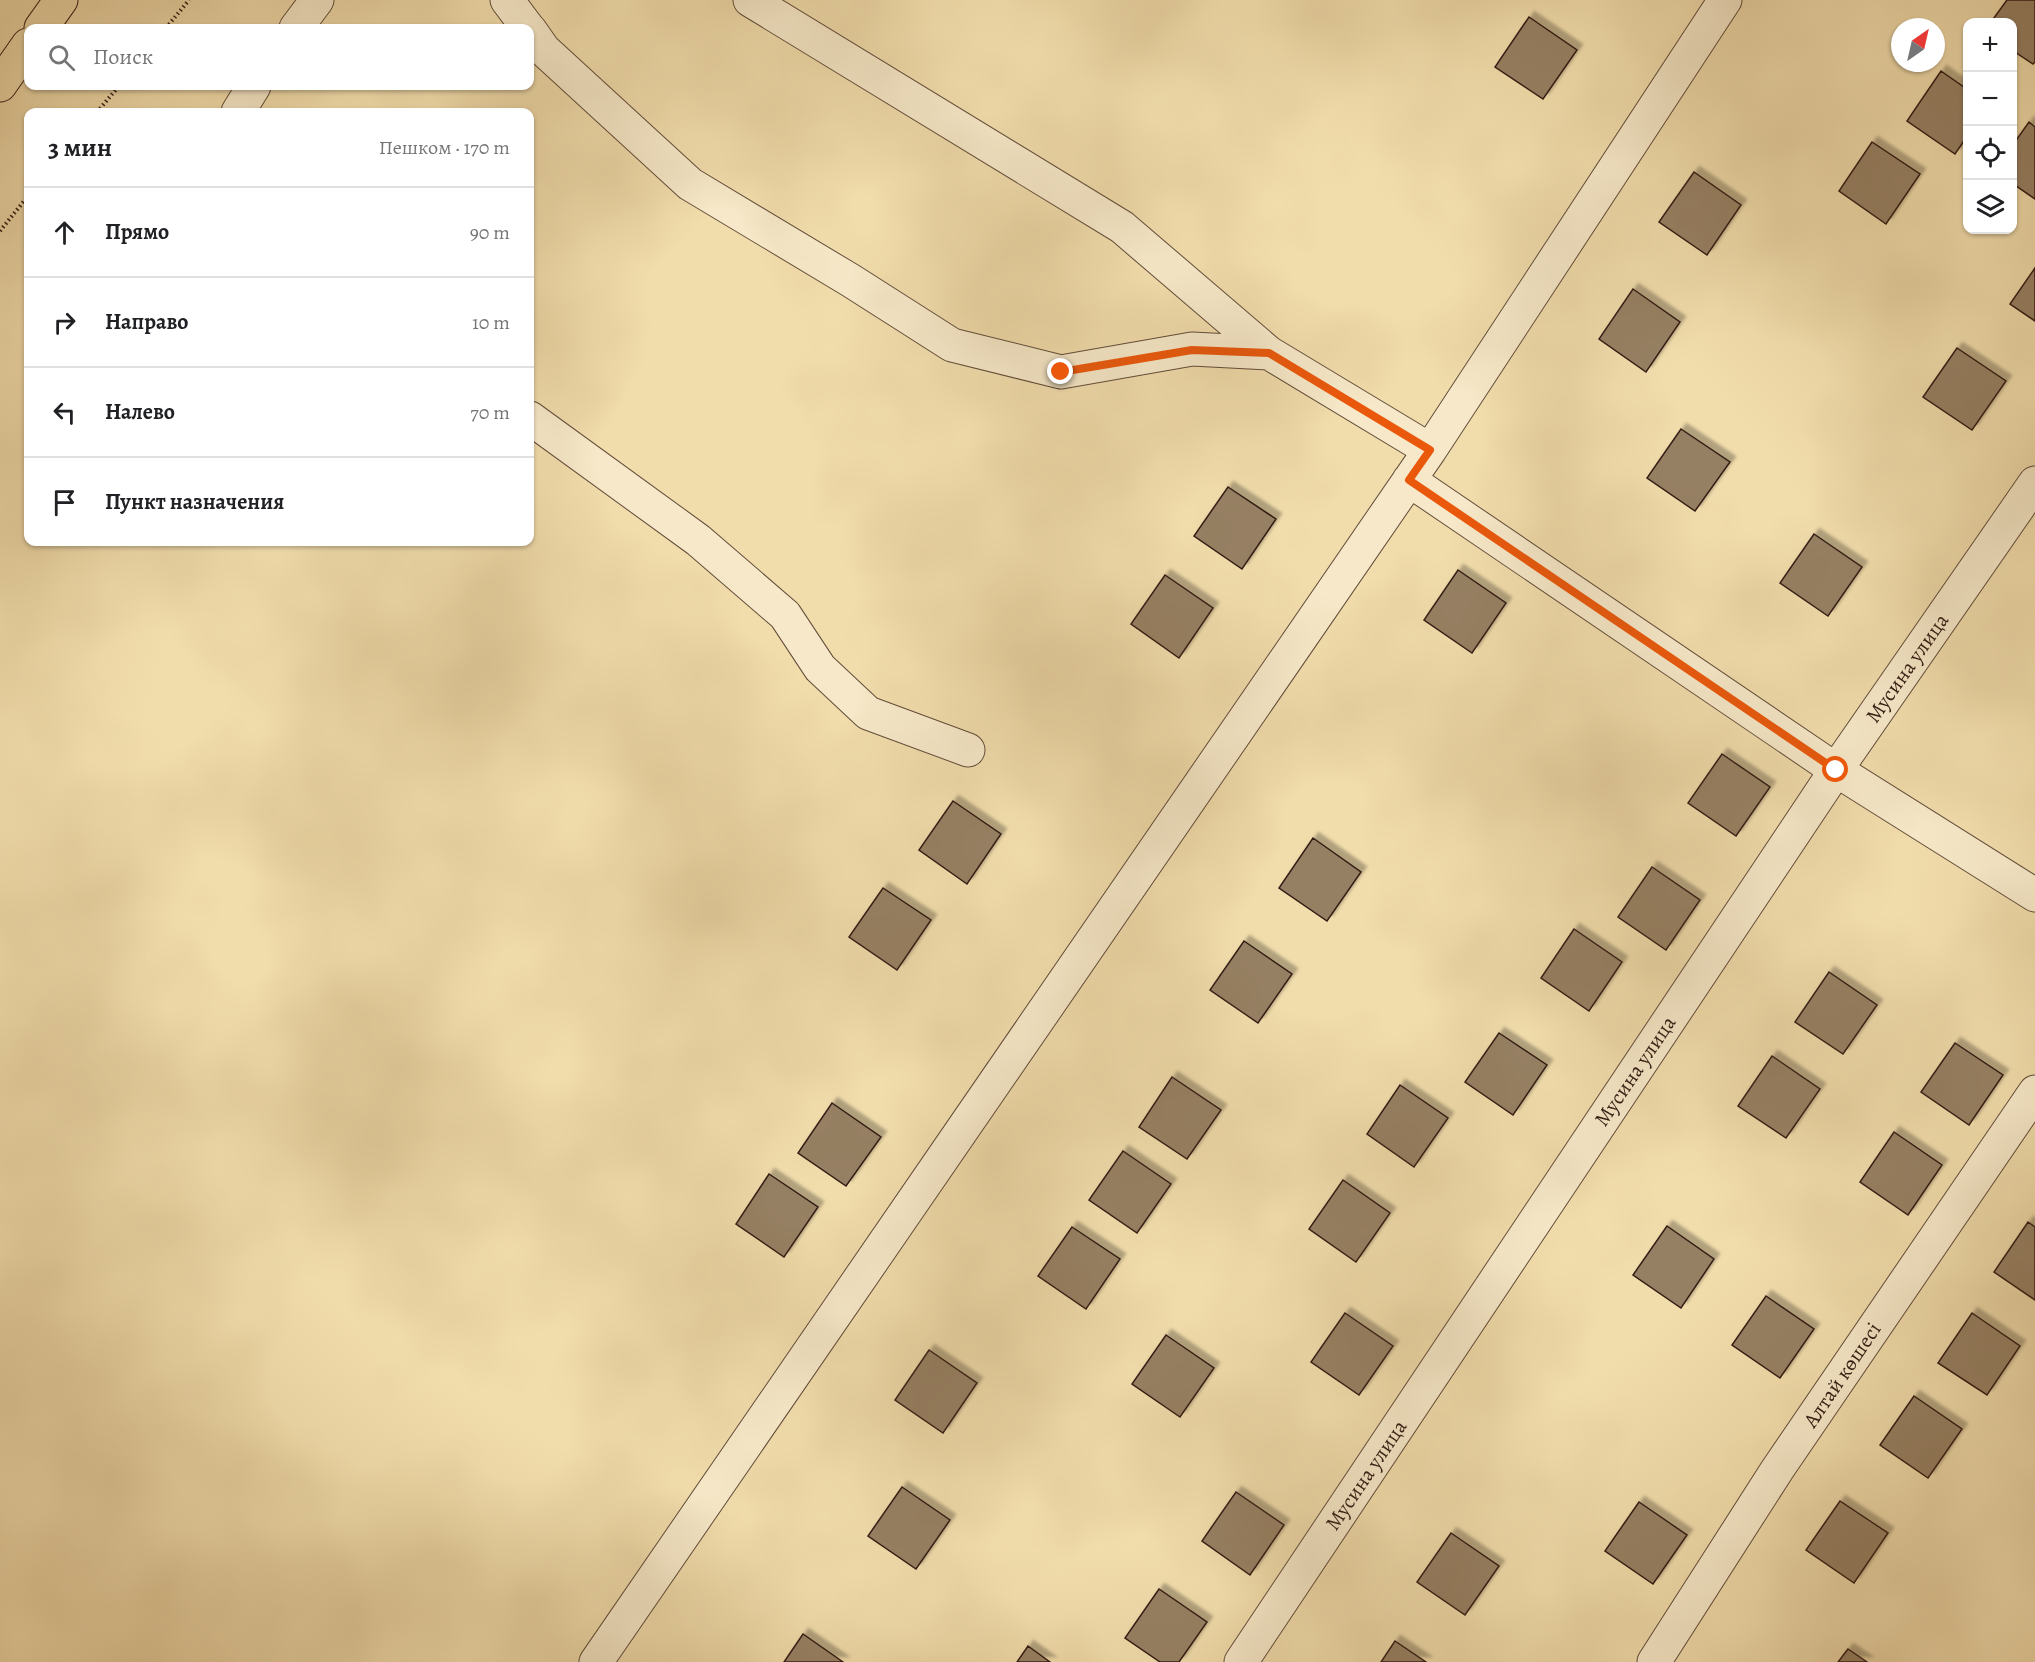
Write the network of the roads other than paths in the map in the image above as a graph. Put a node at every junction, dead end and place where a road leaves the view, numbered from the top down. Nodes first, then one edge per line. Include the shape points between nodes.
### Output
1 (61, 0) edge
2 (317, 0) edge
3 (507, 0) edge
4 (750, 0) edge
5 (1725, 0) edge
6 (43, 24) edge
7 (299, 24) edge
8 (525, 24) edge
9 (534, 36) edge
10 (24, 51) edge
11 (0, 85) edge
12 (252, 90) edge
13 (240, 108) edge
14 (1269, 353) junction
15 (534, 421) edge
16 (1430, 450) junction
17 (1409, 480) junction
18 (2035, 483) edge
19 (968, 750) dead end
20 (1836, 770) junction
21 (2035, 894) edge
22 (2035, 1092) edge
23 (596, 1662) edge
24 (1241, 1662) edge
25 (1654, 1662) edge

1 - 6 main road
2 - 7 street
3 - 8 street
4 - 14 street via 1122,227
5 - 16 street
9 - 14 street via 544,50 690,184 952,345 1061,372 1192,350
10 - 11 main road
12 - 13 street
14 - 16 street
15 - 19 street via 698,540 785,615 820,668 868,713
16 - 17 street
17 - 20 street
17 - 23 street
18 - 20 street, Мусина улица
20 - 21 street
20 - 24 street, Мусина улица
22 - 25 street, Алтай көшесі via 1777,1470

